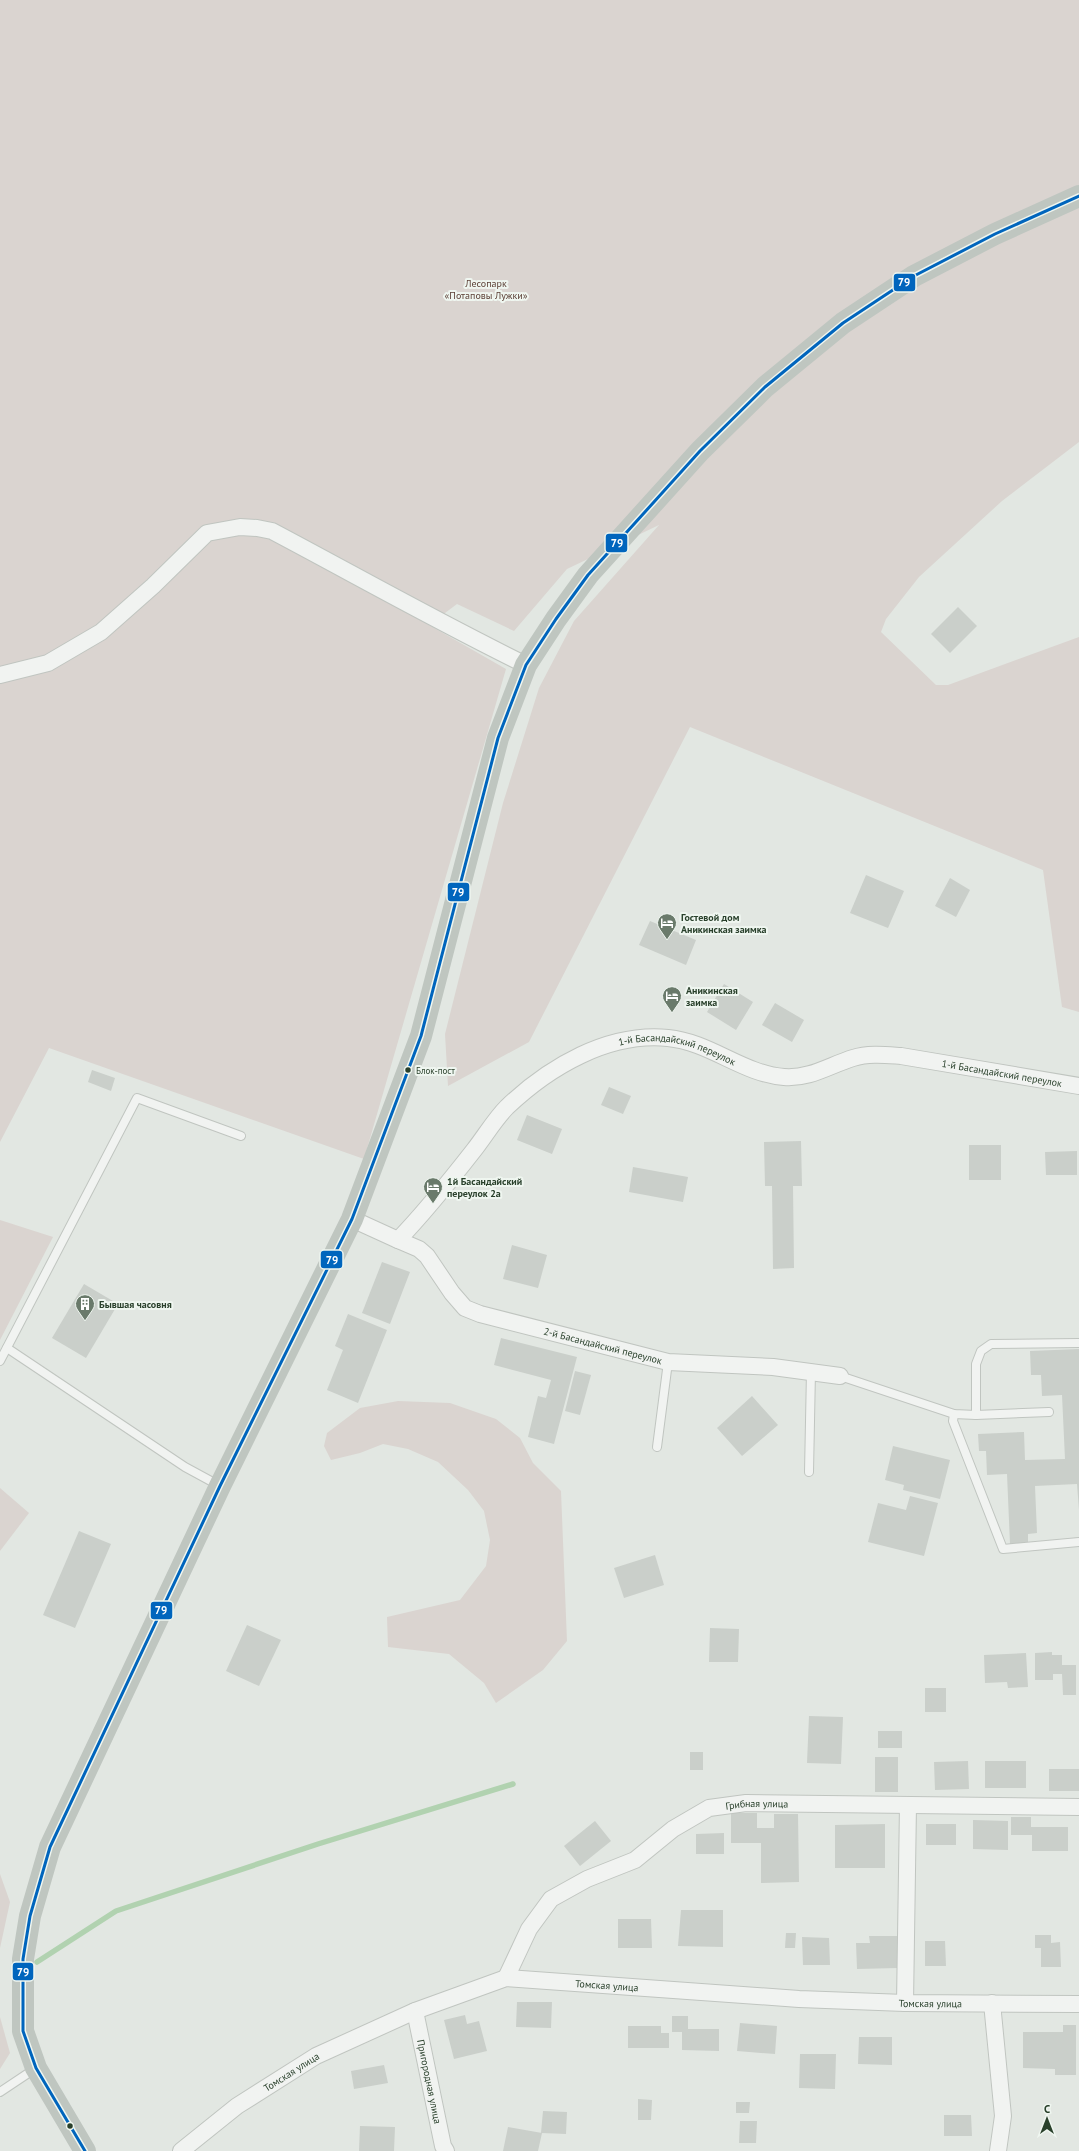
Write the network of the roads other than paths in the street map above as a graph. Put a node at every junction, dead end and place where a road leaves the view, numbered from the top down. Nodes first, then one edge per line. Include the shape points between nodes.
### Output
1 (1079, 196) edge
2 (526, 665) junction
3 (0, 675) edge
4 (1079, 1086) edge
5 (241, 1136) dead end
6 (352, 1219) junction
7 (398, 1240) junction
8 (1079, 1343) edge
9 (7, 1348) junction
10 (0, 1361) edge
11 (668, 1362) junction
12 (811, 1371) junction
13 (840, 1376) joint
14 (1049, 1412) dead end
15 (954, 1414) junction
16 (976, 1415) junction
17 (658, 1447) dead end
18 (808, 1472) dead end
19 (220, 1486) junction
20 (1079, 1542) edge
21 (908, 1805) junction
22 (1079, 1807) edge
23 (506, 1978) junction
24 (905, 2003) junction
25 (992, 2003) junction
26 (1079, 2004) edge
27 (415, 2011) junction
28 (36, 2068) junction
29 (0, 2092) edge
30 (85, 2151) edge
31 (181, 2151) edge
32 (446, 2151) edge
33 (998, 2151) edge

1 - 2 street via 995,234 914,276 843,323 765,387 700,451 588,575
2 - 3 street via 272,532 240,527 207,533 153,586 100,632 48,664
2 - 6 street via 498,738 421,1036
4 - 7 street, 1-й Басандайский переулок via 901,1056 874,1055 854,1058 808,1076 787,1078 765,1075 690,1042 646,1036 619,1041 574,1058 506,1108 429,1208
5 - 9 lane via 137,1098
6 - 7 street
6 - 19 street
7 - 11 street, 2-й Басандайский переулок via 419,1249 427,1256 465,1308
8 - 16 lane via 991,1344 981,1351 976,1364
9 - 10 lane
9 - 19 lane via 185,1467
11 - 12 street, 2-й Басандайский переулок
11 - 17 lane
12 - 13 street, 2-й Басандайский переулок
12 - 18 lane
13 - 15 lane
14 - 16 lane
15 - 16 lane
15 - 20 lane via 953,1421 1003,1549
19 - 28 street via 50,1848 30,1916 23,1959 23,2031
21 - 22 street, Грибная улица
21 - 23 street, Грибная улица via 746,1802 709,1808 673,1830 635,1860 587,1878 552,1899 529,1929
21 - 24 street
23 - 24 street, Томская улица via 799,2000
23 - 27 street, Томская улица
24 - 25 street, Томская улица
25 - 26 street, Томская улица
25 - 33 street via 1003,2116
27 - 31 street, Томская улица via 316,2056 237,2106
27 - 32 street, Пригородная улица
28 - 29 lane
28 - 30 street

